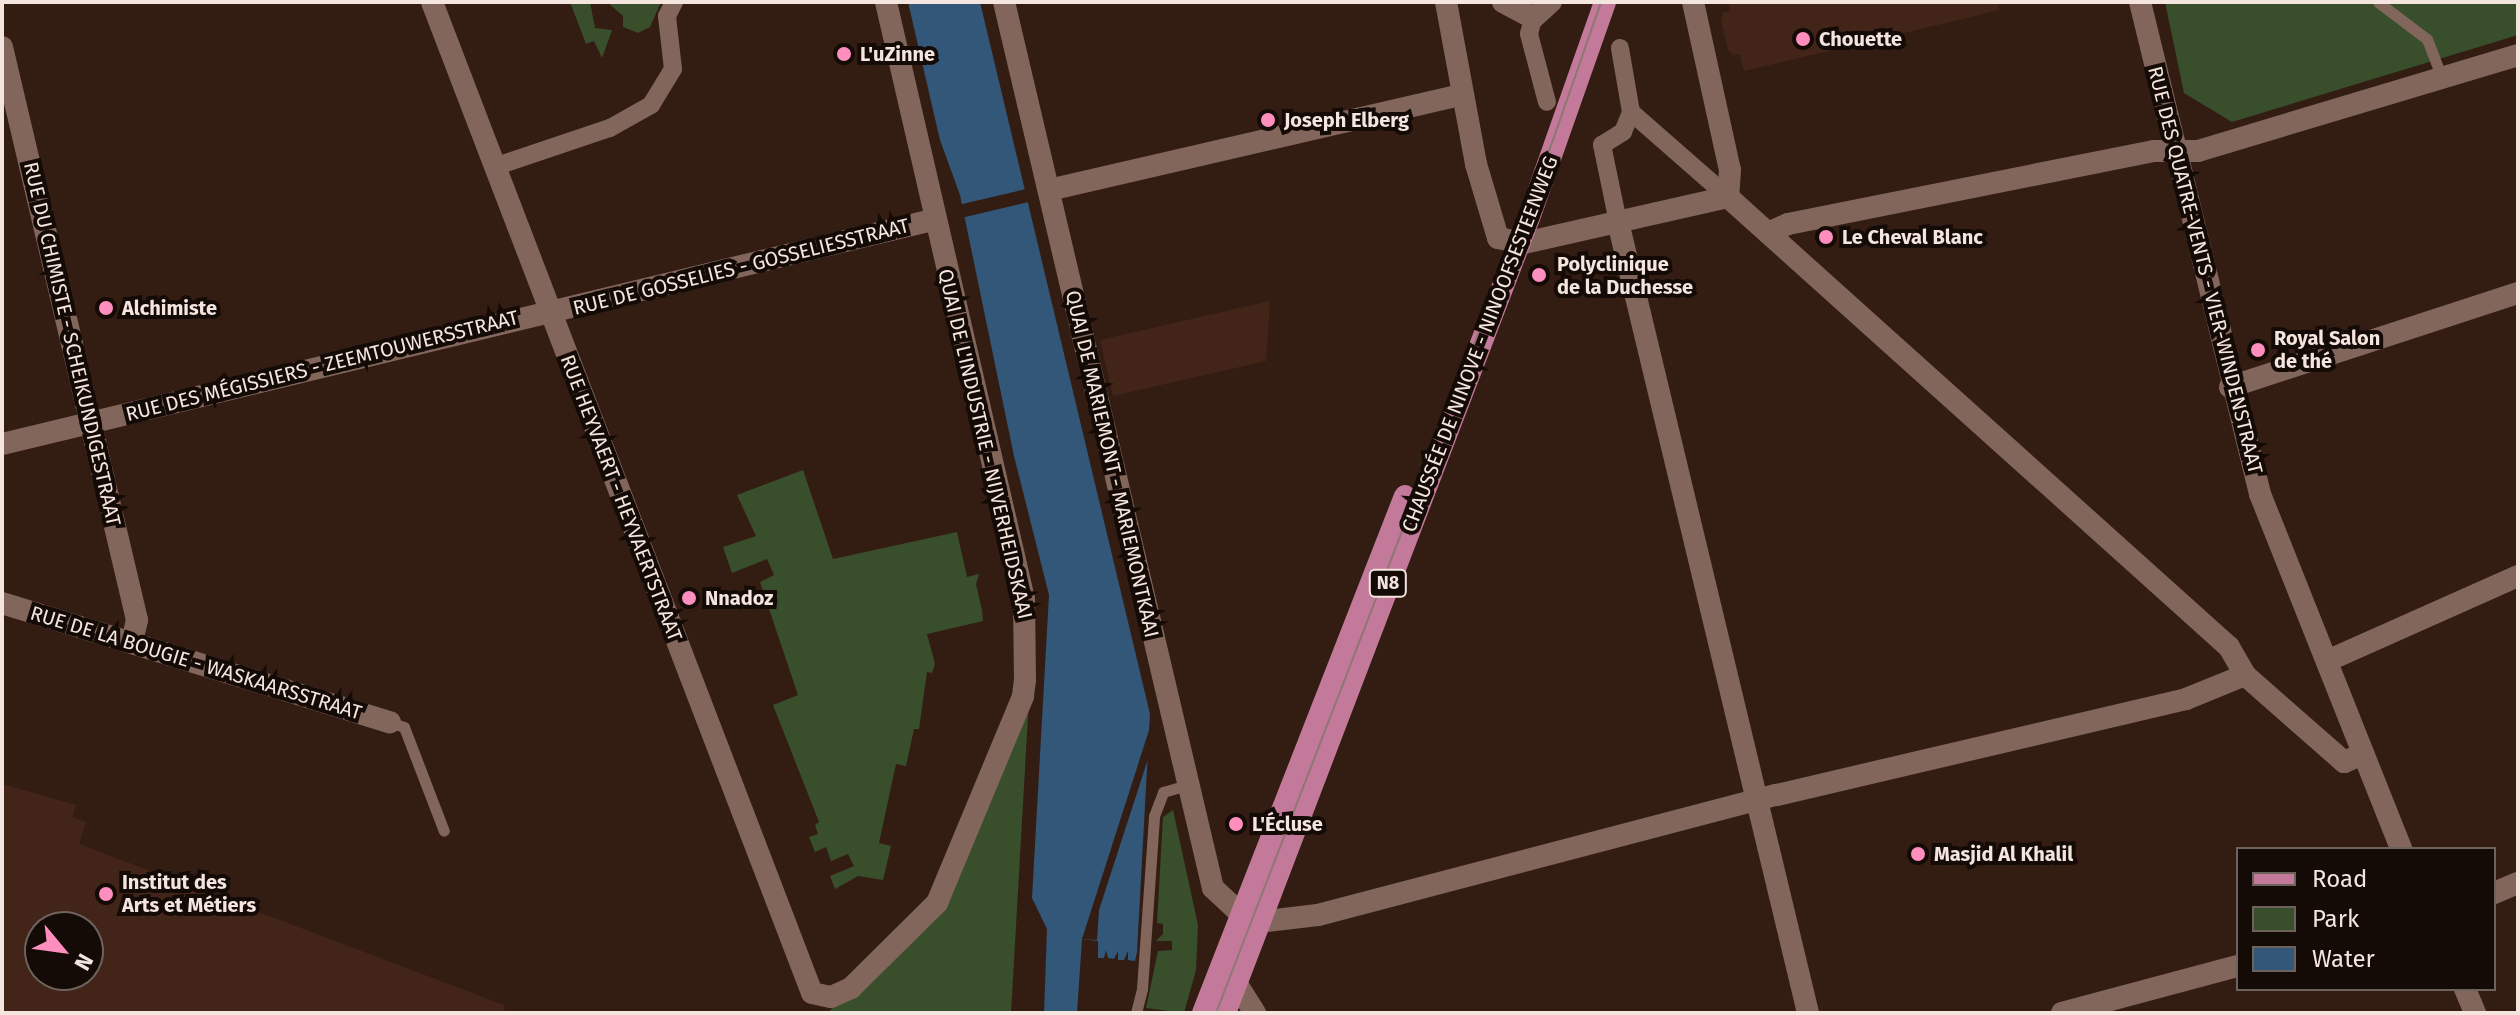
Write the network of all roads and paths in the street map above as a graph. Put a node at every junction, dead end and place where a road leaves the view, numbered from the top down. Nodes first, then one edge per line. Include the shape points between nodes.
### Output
1 (432, 2) edge
2 (674, 2) edge
3 (886, 2) edge
4 (1004, 2) edge
5 (1446, 2) edge
6 (1503, 2) edge
7 (1551, 2) edge
8 (1693, 2) edge
9 (2140, 2) edge
10 (2378, 2) edge
11 (1605, 3) edge
12 (1533, 18) junction
13 (2, 47) edge
14 (1620, 48) dead end
15 (2518, 55) edge
16 (2442, 78) junction
17 (1462, 95) junction
18 (1547, 102) dead end
19 (1631, 112) junction
20 (2177, 152) junction
21 (494, 167) junction
22 (1049, 190) junction
23 (1728, 197) junction
24 (932, 220) junction
25 (1618, 222) junction
26 (1768, 233) junction
27 (1513, 244) junction
28 (2518, 293) edge
29 (549, 313) junction
30 (2230, 387) junction
31 (91, 423) junction
32 (2, 444) edge
33 (2518, 576) edge
34 (2, 603) edge
35 (132, 642) junction
36 (2327, 661) junction
37 (2245, 675) junction
38 (390, 722) joint
39 (2363, 754) junction
40 (1188, 785) junction
41 (1757, 801) junction
42 (444, 831) dead end
43 (2400, 847) edge
44 (2518, 883) edge
45 (2496, 892) edge
46 (1249, 918) junction
47 (2236, 967) edge
48 (1230, 974) junction
49 (2466, 991) edge
50 (812, 993) joint
51 (1803, 1012) edge
52 (1136, 1013) edge
53 (1203, 1013) edge
54 (1223, 1013) edge
55 (1255, 1013) edge
56 (2062, 1013) edge
57 (2475, 1013) edge

1 - 21 street, RUE HEYVAERT - HEYVAERTSTRAAT
2 - 21 street via 667,16 673,69 651,105 610,128
3 - 24 street, QUAI DE L'INDUSTRIE - NIJVERHEIDSKAAI
4 - 22 street, QUAI DE MARIEMONT - MARIEMONTKAAI
5 - 17 street
6 - 12 street
7 - 12 street
8 - 23 street via 1730,170
9 - 20 street, RUE DES QUATRE-VENTS - VIER-WINDENSTRAAT
10 - 16 lane via 2427,39
11 - 27 main road, CHAUSSÉE DE NINOVE - NINOOFSESTEENWEG / N8 via 1555,146
12 - 18 street via 1529,34
13 - 31 street, RUE DU CHIMISTE - SCHEIKUNDIGESTRAAT
14 - 19 street
15 - 16 street
16 - 20 street via 2198,151
17 - 22 street
17 - 27 street via 1489,221 1498,238
19 - 23 street
19 - 25 street via 1623,132 1602,145
20 - 26 street via 2108,160 1788,224
20 - 30 street, RUE DES QUATRE-VENTS - VIER-WINDENSTRAAT
21 - 29 street, RUE HEYVAERT - HEYVAERTSTRAAT
22 - 40 street, QUAI DE MARIEMONT - MARIEMONTKAAI
23 - 25 street
23 - 26 street
24 - 29 street, RUE DE GOSSELIES - GOSSELIESSTRAAT
24 - 50 street, QUAI DE L'INDUSTRIE - NIJVERHEIDSKAAI via 1024,599 1023,696 937,903 851,988 831,997
25 - 27 street
25 - 41 street
26 - 37 street via 2229,647
27 - 46 main road, CHAUSSÉE DE NINOVE - NINOOFSESTEENWEG / N8
28 - 30 street
29 - 31 street, RUE DES MÉGISSIERS - ZEEMTOUWERSSTRAAT
29 - 50 street, RUE HEYVAERT - HEYVAERTSTRAAT
30 - 36 street, RUE DES QUATRE-VENTS - VIER-WINDENSTRAAT via 2260,494
31 - 32 street, RUE DES MÉGISSIERS - ZEEMTOUWERSSTRAAT
31 - 35 street, RUE DU CHIMISTE - SCHEIKUNDIGESTRAAT via 137,620
33 - 36 street
34 - 35 street, RUE DE LA BOUGIE - WASKAARSSTRAAT
35 - 38 street, RUE DE LA BOUGIE - WASKAARSSTRAAT
36 - 39 street, RUE DES QUATRE-VENTS - VIER-WINDENSTRAAT
37 - 39 street via 2344,762
37 - 41 street via 2186,699
38 - 42 lane via 404,727
39 - 43 street, RUE DES QUATRE-VENTS - VIER-WINDENSTRAAT
40 - 46 street, QUAI DE MARIEMONT - MARIEMONTKAAI via 1213,888
40 - 52 lane via 1163,792 1154,816
41 - 46 street via 1318,915
41 - 51 street
44 - 45 street
46 - 48 main road, CHAUSSÉE DE NINOVE - NINOOFSESTEENWEG / N8
47 - 56 street
48 - 53 main road, CHAUSSÉE DE NINOVE - NINOOFSESTEENWEG / N8
48 - 54 main road, CHAUSSÉE DE NINOVE - NINOOFSESTEENWEG / N8
48 - 55 street
49 - 57 street

